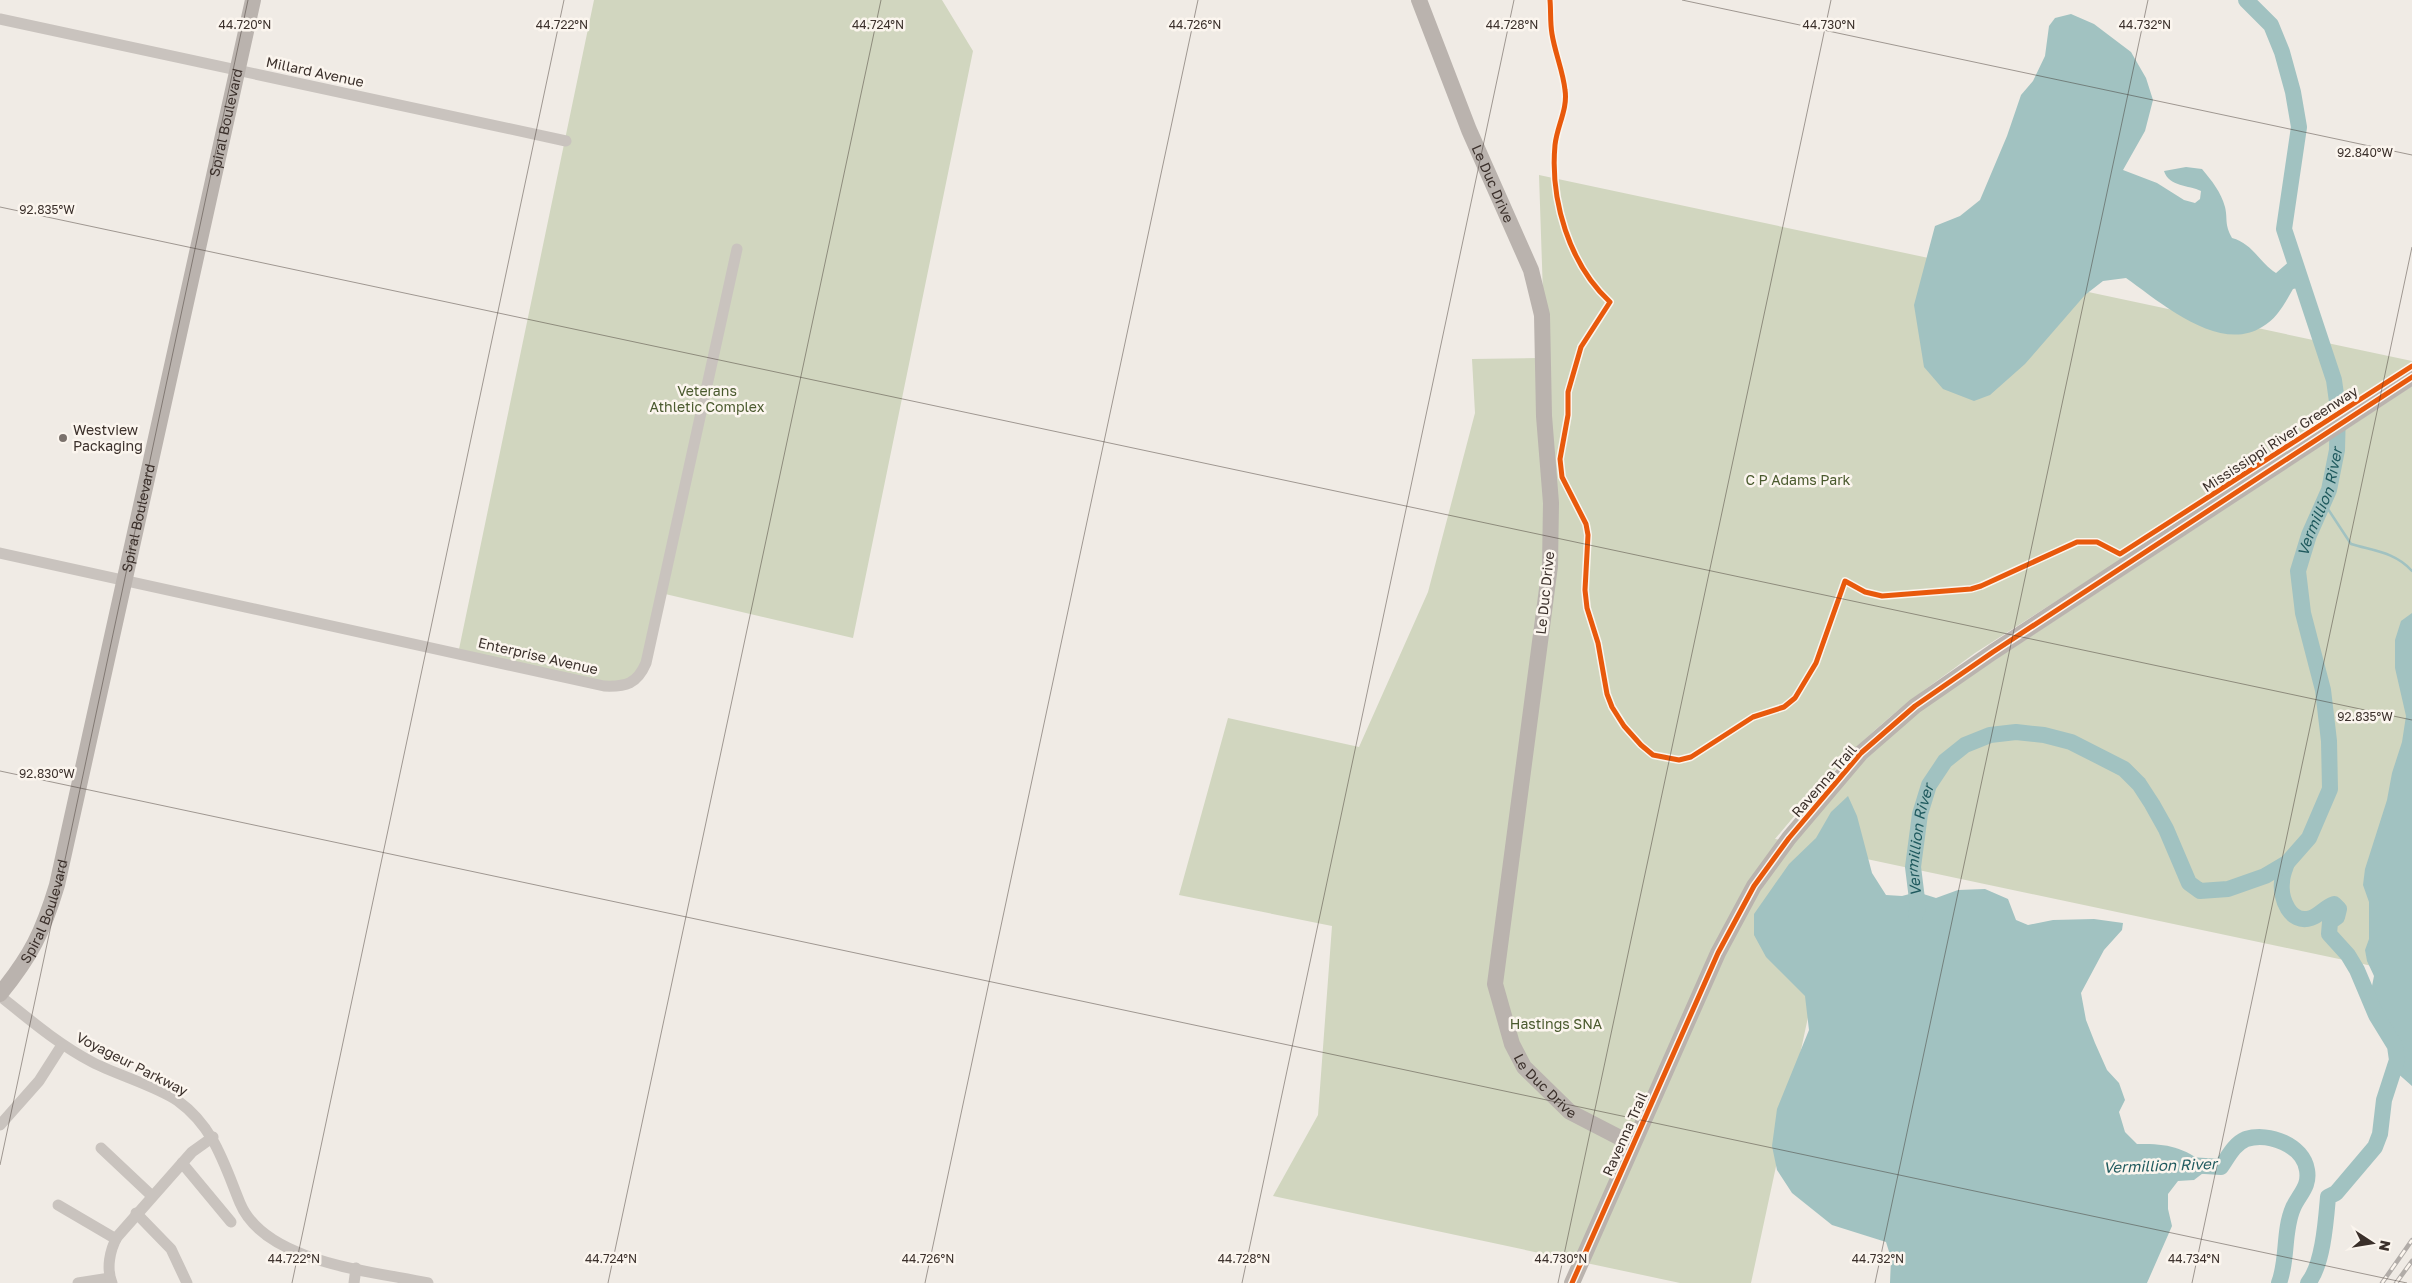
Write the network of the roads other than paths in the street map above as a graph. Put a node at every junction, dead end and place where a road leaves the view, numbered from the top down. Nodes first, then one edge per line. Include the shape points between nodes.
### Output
1 (253, 0) edge
2 (1419, 0) edge
3 (0, 19) edge
4 (238, 71) junction
5 (566, 142) dead end
6 (737, 249) dead end
7 (2412, 377) edge
8 (0, 553) edge
9 (125, 581) junction
10 (0, 995) edge
11 (62, 1045) junction
12 (0, 1125) edge
13 (213, 1137) junction
14 (1632, 1144) junction
15 (101, 1148) dead end
16 (182, 1163) junction
17 (152, 1196) junction
18 (58, 1206) dead end
19 (136, 1213) junction
20 (231, 1222) dead end
21 (116, 1239) junction
22 (356, 1268) junction
23 (111, 1281) edge
24 (78, 1283) edge
25 (187, 1283) edge
26 (354, 1283) edge
27 (428, 1283) edge
28 (1572, 1283) edge

1 - 4 street, Spiral Boulevard
2 - 14 street, Le Duc Drive via 1469,130 1531,270 1542,315 1544,416 1551,503 1550,566 1495,984 1512,1044 1524,1067 1570,1112
3 - 4 street, Millard Avenue
4 - 5 street, Millard Avenue
4 - 9 street, Spiral Boulevard
6 - 9 street, Enterprise Avenue via 646,663 642,674 633,681 621,687 604,686
7 - 14 street, Ravenna Trail via 1993,652 1915,706 1861,754 1789,838 1754,886 1718,954
8 - 9 street, Enterprise Avenue
9 - 10 street, Spiral Boulevard via 58,886 36,942 22,968
10 - 11 street, Voyageur Parkway
11 - 12 street via 39,1081
11 - 13 street, Voyageur Parkway via 177,1100
13 - 16 street
13 - 22 street, Voyageur Parkway via 241,1205 270,1238 317,1260
14 - 28 street, Ravenna Trail
15 - 17 street
16 - 17 street
16 - 20 street
17 - 19 street
18 - 21 street
19 - 21 street
19 - 25 street via 171,1249
21 - 23 street via 110,1255
22 - 26 street
22 - 27 street, Voyageur Parkway
23 - 24 street

